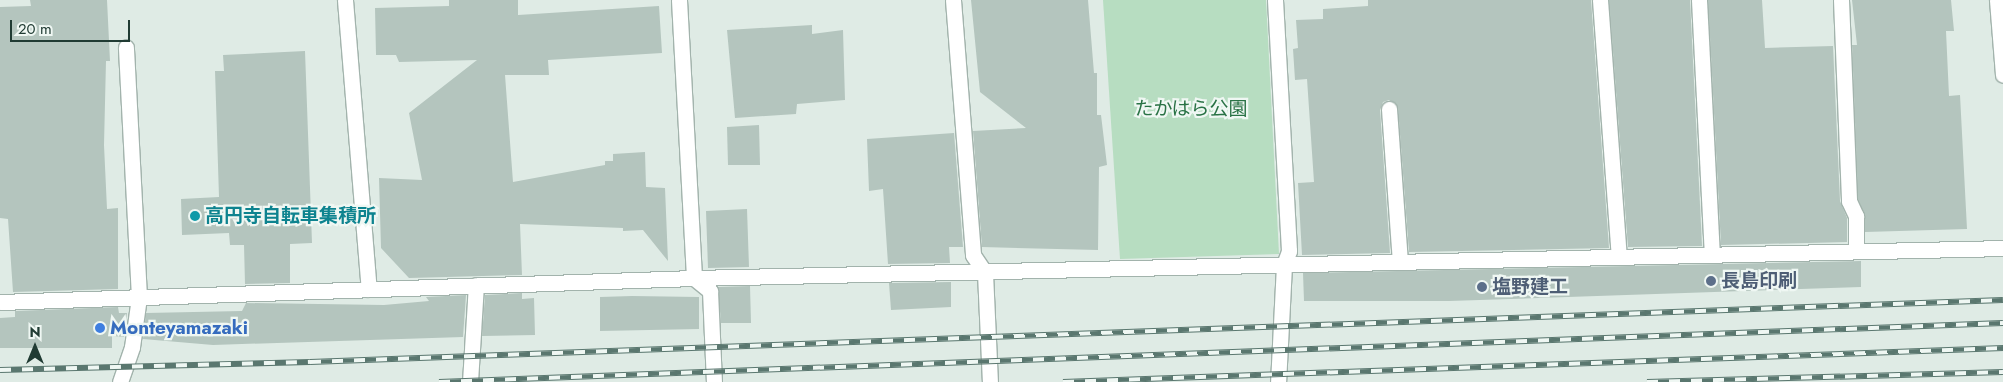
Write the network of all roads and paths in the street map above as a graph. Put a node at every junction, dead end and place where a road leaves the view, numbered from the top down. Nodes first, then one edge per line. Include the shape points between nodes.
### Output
1 (345, 0) edge
2 (679, 0) edge
3 (953, 0) edge
4 (1275, 0) edge
5 (1600, 0) edge
6 (1699, 0) edge
7 (1841, 0) edge
8 (1997, 0) edge
9 (126, 47) dead end
10 (2003, 75) edge
11 (1389, 109) dead end
12 (2003, 248) edge
13 (1856, 251) junction
14 (1712, 253) junction
15 (1619, 256) junction
16 (1400, 261) junction
17 (1284, 265) junction
18 (985, 273) junction
19 (694, 278) junction
20 (476, 285) junction
21 (369, 289) junction
22 (139, 297) junction
23 (0, 302) edge
24 (120, 382) edge
25 (470, 382) edge
26 (714, 382) edge
27 (990, 382) edge
28 (1278, 382) edge

1 - 21 street
2 - 19 street
3 - 18 street via 973,255
4 - 17 street via 1289,251
5 - 15 street
6 - 14 street
7 - 13 street via 1849,201 1856,216
8 - 10 street
9 - 22 street
11 - 16 street
12 - 13 street
13 - 14 street
14 - 15 street
15 - 16 street
16 - 17 street
17 - 18 street
17 - 28 street
18 - 19 street
18 - 27 street
19 - 20 street
19 - 26 street via 710,291
20 - 21 street
20 - 25 street
21 - 22 street
22 - 23 street
22 - 24 street via 132,347

